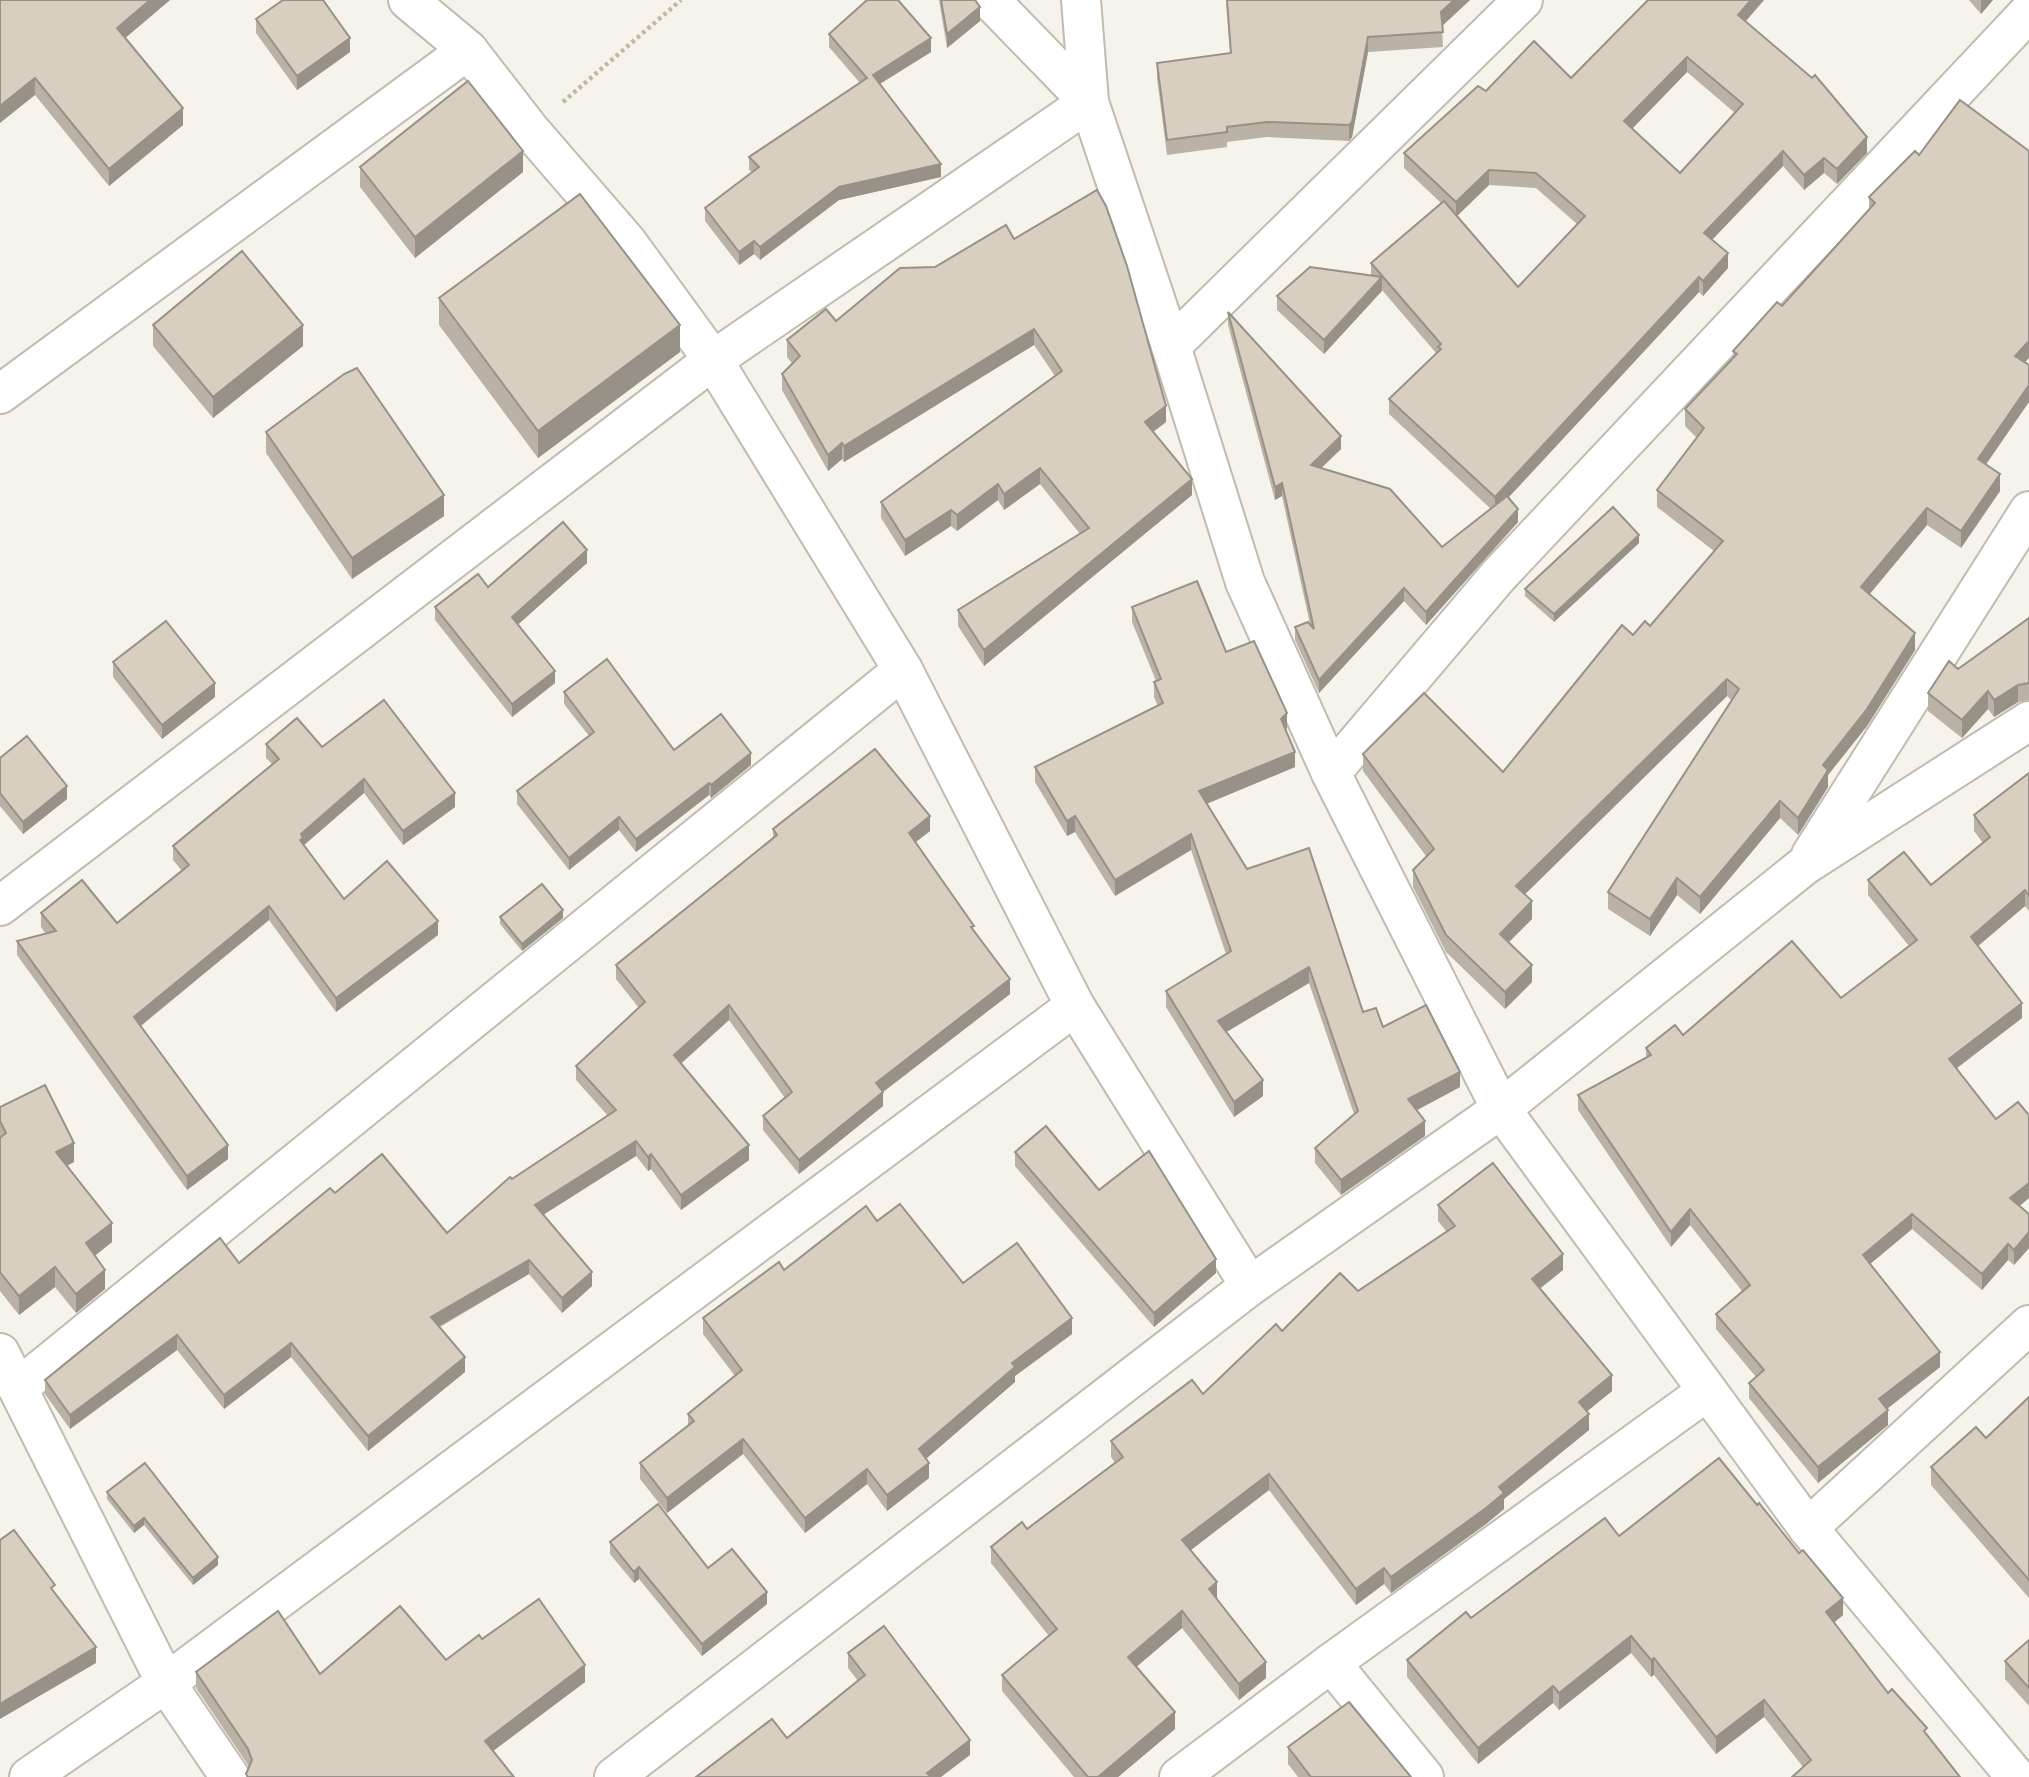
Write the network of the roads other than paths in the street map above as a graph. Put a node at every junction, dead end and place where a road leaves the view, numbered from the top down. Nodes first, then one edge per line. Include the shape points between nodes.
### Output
1 (408, 0) edge
2 (990, 0) edge
3 (1081, 0) edge
4 (1522, 0) edge
5 (2029, 12) edge
6 (468, 50) junction
7 (1089, 102) junction
8 (1171, 346) junction
9 (713, 360) junction
10 (0, 394) edge
11 (2029, 511) edge
12 (903, 670) junction
13 (2029, 721) edge
14 (1331, 773) junction
15 (1805, 865) junction
16 (0, 906) edge
17 (1075, 1006) junction
18 (1501, 1109) junction
19 (1250, 1286) junction
20 (2029, 1325) edge
21 (0, 1353) edge
22 (18, 1388) junction
23 (1706, 1392) junction
24 (1808, 1528) junction
25 (1331, 1663) junction
26 (166, 1683) junction
27 (29, 1777) edge
28 (230, 1777) edge
29 (614, 1777) edge
30 (1178, 1777) edge
31 (1424, 1777) edge
32 (2016, 1777) edge

1 - 6 street
2 - 7 street
3 - 7 street
4 - 8 street
5 - 14 street via 1499,575
6 - 9 street via 627,242
6 - 10 street
7 - 8 street
7 - 9 street
8 - 14 street via 1245,582
9 - 12 street
9 - 16 street
11 - 15 street
12 - 17 street
12 - 22 street
13 - 15 street
14 - 18 street
15 - 18 street
17 - 19 street
17 - 26 street
18 - 19 street
18 - 23 street
19 - 29 street
20 - 24 street
21 - 22 street
22 - 26 street
23 - 24 street
23 - 25 street
24 - 32 street
25 - 30 street
25 - 31 street
26 - 27 street
26 - 28 street

